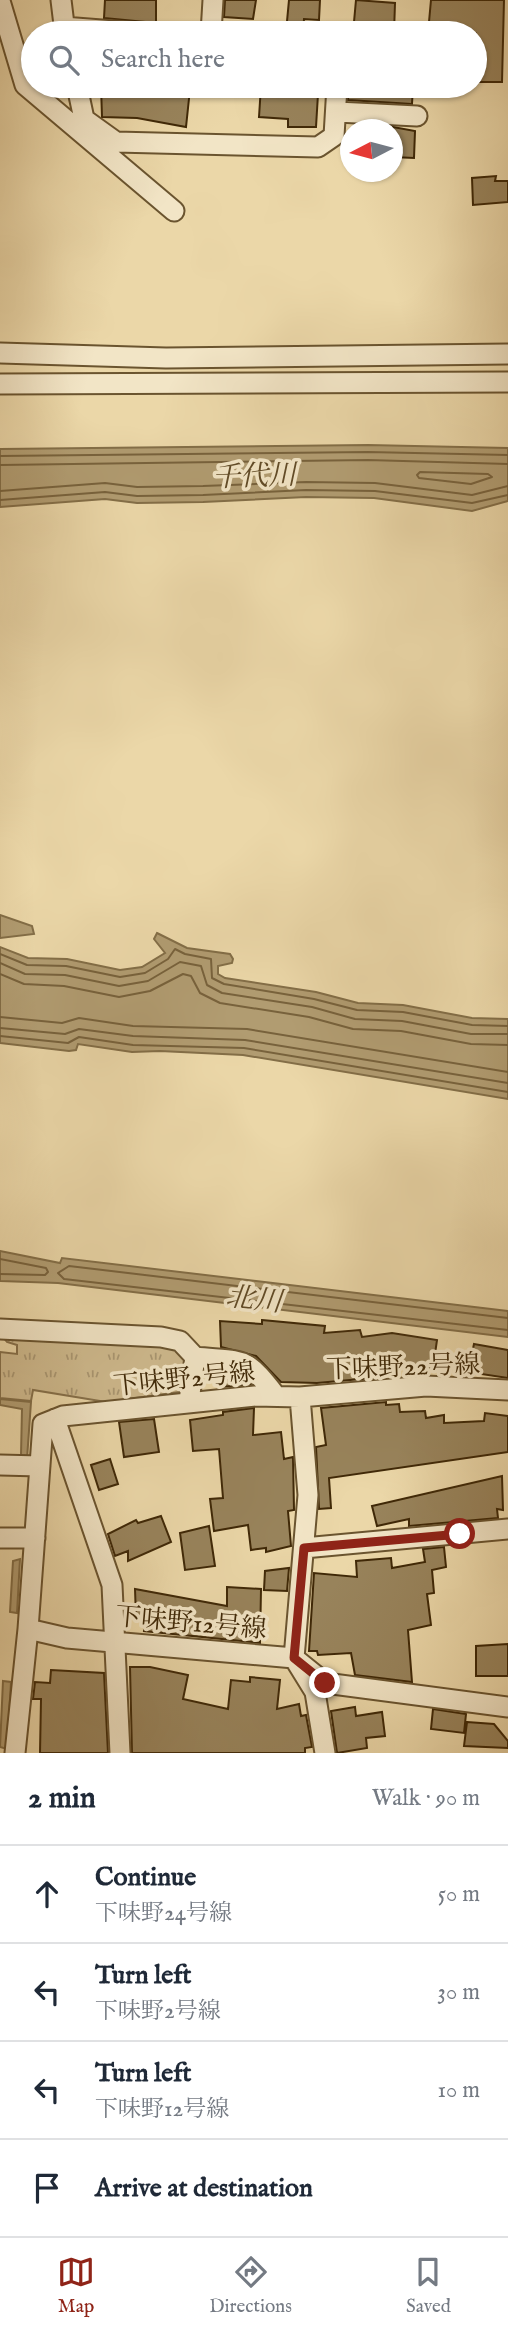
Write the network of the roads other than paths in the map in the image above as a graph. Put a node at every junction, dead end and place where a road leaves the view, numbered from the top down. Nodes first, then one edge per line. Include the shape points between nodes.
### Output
1 (61, 0) edge
2 (213, 0) edge
3 (0, 1) edge
4 (63, 21) edge
5 (212, 21) edge
6 (21, 72) edge
7 (40, 98) edge
8 (80, 98) edge
9 (337, 98) edge
10 (337, 112) junction
11 (418, 116) dead end
12 (174, 211) dead end
13 (0, 353) edge
14 (508, 354) edge
15 (508, 382) edge
16 (0, 384) edge
17 (0, 1329) edge
18 (195, 1357) junction
19 (508, 1390) edge
20 (276, 1396) junction
21 (300, 1397) junction
22 (189, 1401) junction
23 (55, 1419) junction
24 (0, 1465) edge
25 (40, 1465) junction
26 (508, 1529) edge
27 (0, 1538) edge
28 (35, 1538) junction
29 (304, 1548) junction
30 (28, 1629) junction
31 (115, 1642) junction
32 (294, 1658) junction
33 (508, 1707) edge
34 (15, 1753) edge
35 (120, 1753) edge
36 (325, 1753) edge

1 - 4 street
2 - 5 street
3 - 6 street
7 - 12 street
8 - 10 street via 85,118 117,142 318,147 334,136
9 - 10 street
10 - 11 street
13 - 14 street via 166,358
15 - 16 street
17 - 18 street via 160,1337 180,1341
18 - 20 street via 253,1366
18 - 22 street
19 - 21 street, 下味野22号線 via 426,1386
20 - 21 street, 下味野2号線
20 - 22 street, 下味野2号線
21 - 29 street via 308,1495
22 - 23 street, 下味野2号線
23 - 25 street via 43,1424
23 - 31 street via 112,1585
24 - 25 street
25 - 28 street
26 - 29 street
27 - 28 street
28 - 30 street
29 - 32 street
30 - 31 street, 下味野12号線
30 - 34 street
31 - 32 street, 下味野12号線
31 - 35 street
32 - 33 street, 下味野12号線 via 325,1683
32 - 36 street via 315,1692

